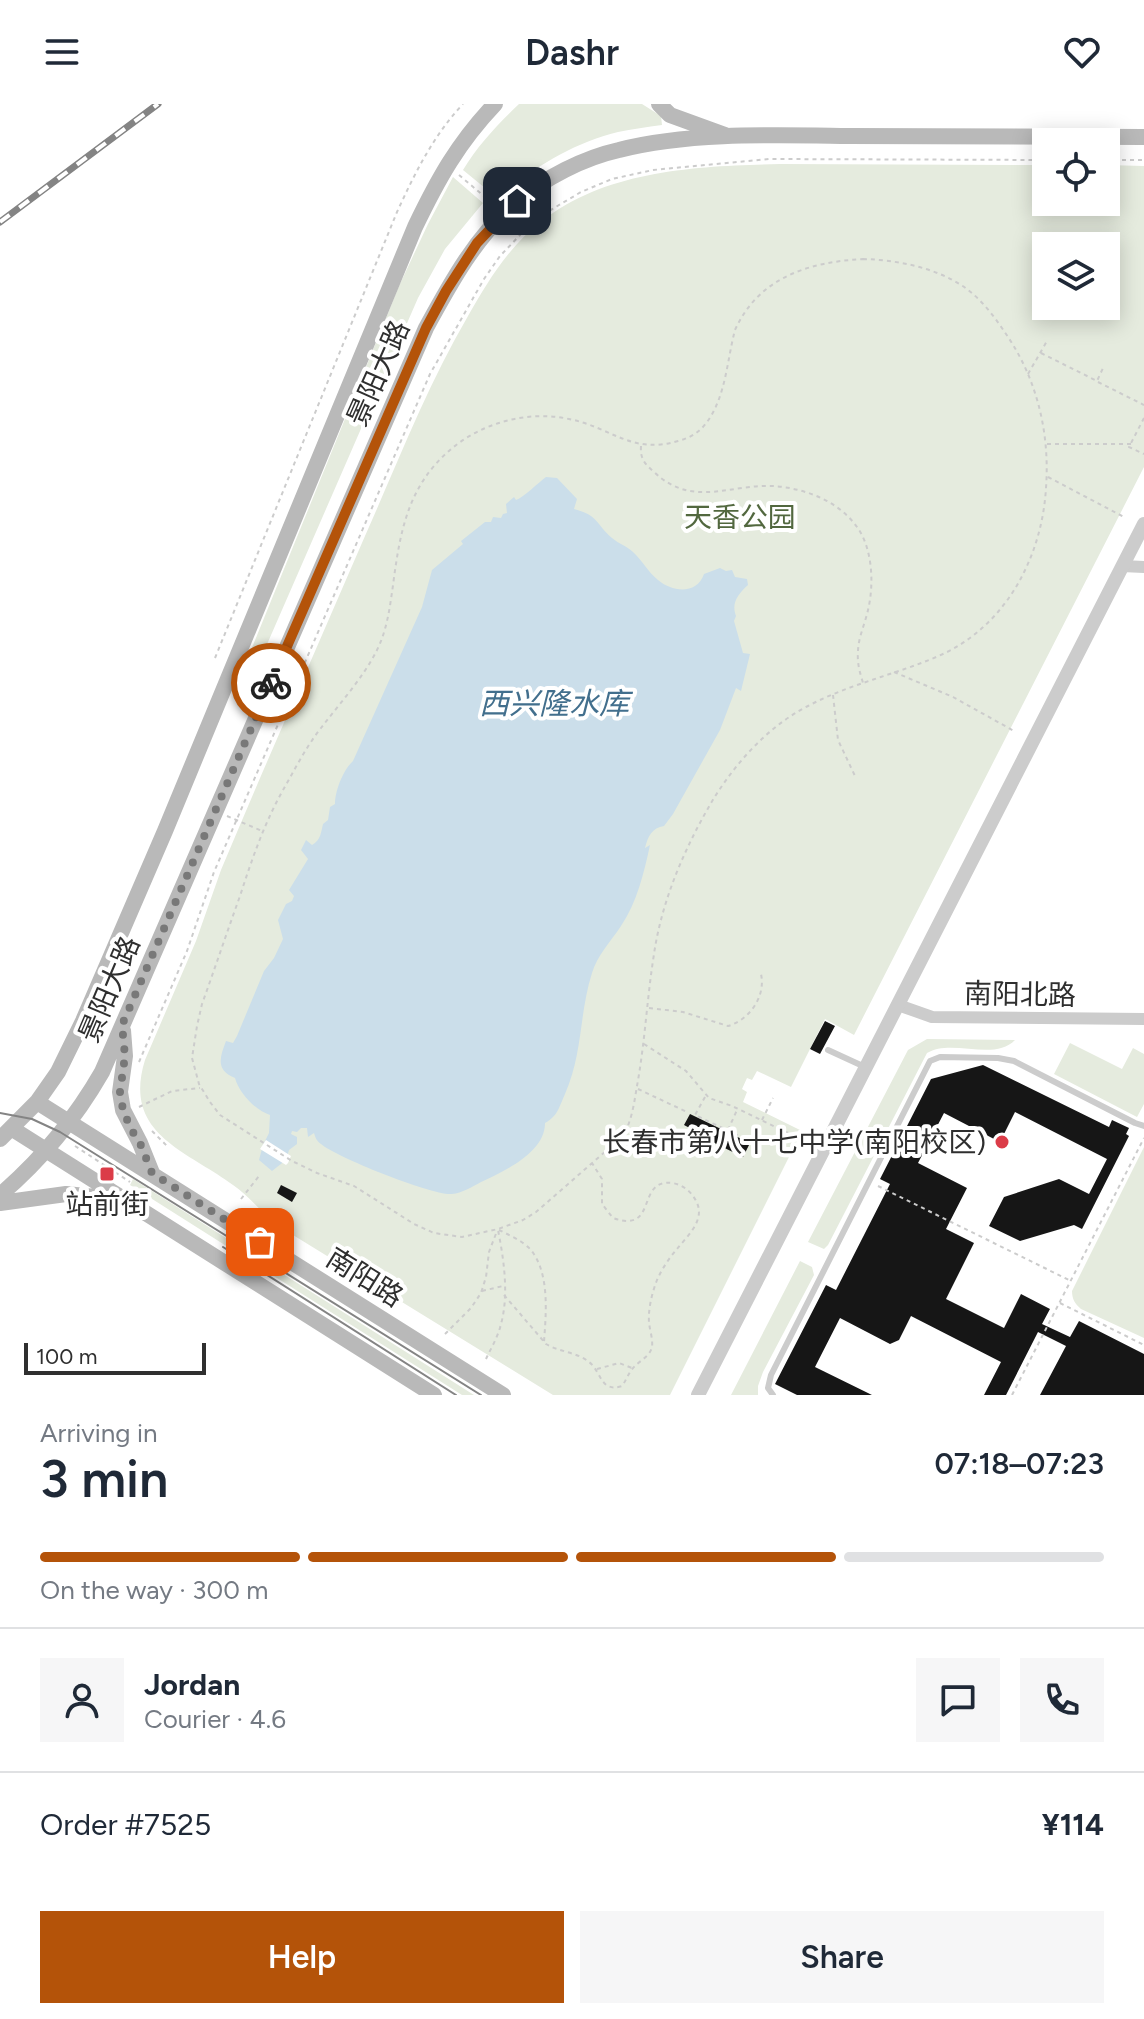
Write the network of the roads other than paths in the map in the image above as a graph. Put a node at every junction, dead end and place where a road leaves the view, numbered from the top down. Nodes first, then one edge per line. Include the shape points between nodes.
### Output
1 (495, 104) edge
2 (659, 104) edge
3 (731, 137) junction
4 (1144, 137) edge
5 (1144, 524) edge
6 (1122, 566) junction
7 (1144, 567) edge
8 (898, 1005) junction
9 (1144, 1019) edge
10 (122, 1025) junction
11 (828, 1050) dead end
12 (866, 1067) junction
13 (37, 1102) junction
14 (70, 1122) junction
15 (1144, 1126) edge
16 (6, 1134) edge
17 (46, 1150) junction
18 (152, 1173) junction
19 (0, 1195) edge
20 (0, 1203) edge
21 (140, 1210) junction
22 (434, 1395) edge
23 (503, 1395) edge
24 (698, 1395) edge
25 (773, 1395) edge

1 - 13 main road, 景阳大路 via 450,159 415,227 121,934 70,1048
2 - 3 main road via 670,115
3 - 4 main road, 景阳大路
3 - 10 main road, 景阳大路 via 637,146 590,159 517,201 477,243 426,328
5 - 6 street
6 - 7 street
6 - 8 street
8 - 9 street, 南阳北路 via 932,1017
8 - 12 street
10 - 14 main road, 景阳大路 via 102,1072
10 - 18 main road via 123,1110
11 - 12 lane
12 - 24 street
13 - 14 main road, 南阳路
13 - 16 main road
14 - 17 main road
14 - 18 main road, 南阳路
15 - 25 lane via 1014,1061 936,1057 769,1379
16 - 17 main road
17 - 19 main road
17 - 21 main road
18 - 23 main road, 南阳路
20 - 21 main road via 66,1194
21 - 22 main road

